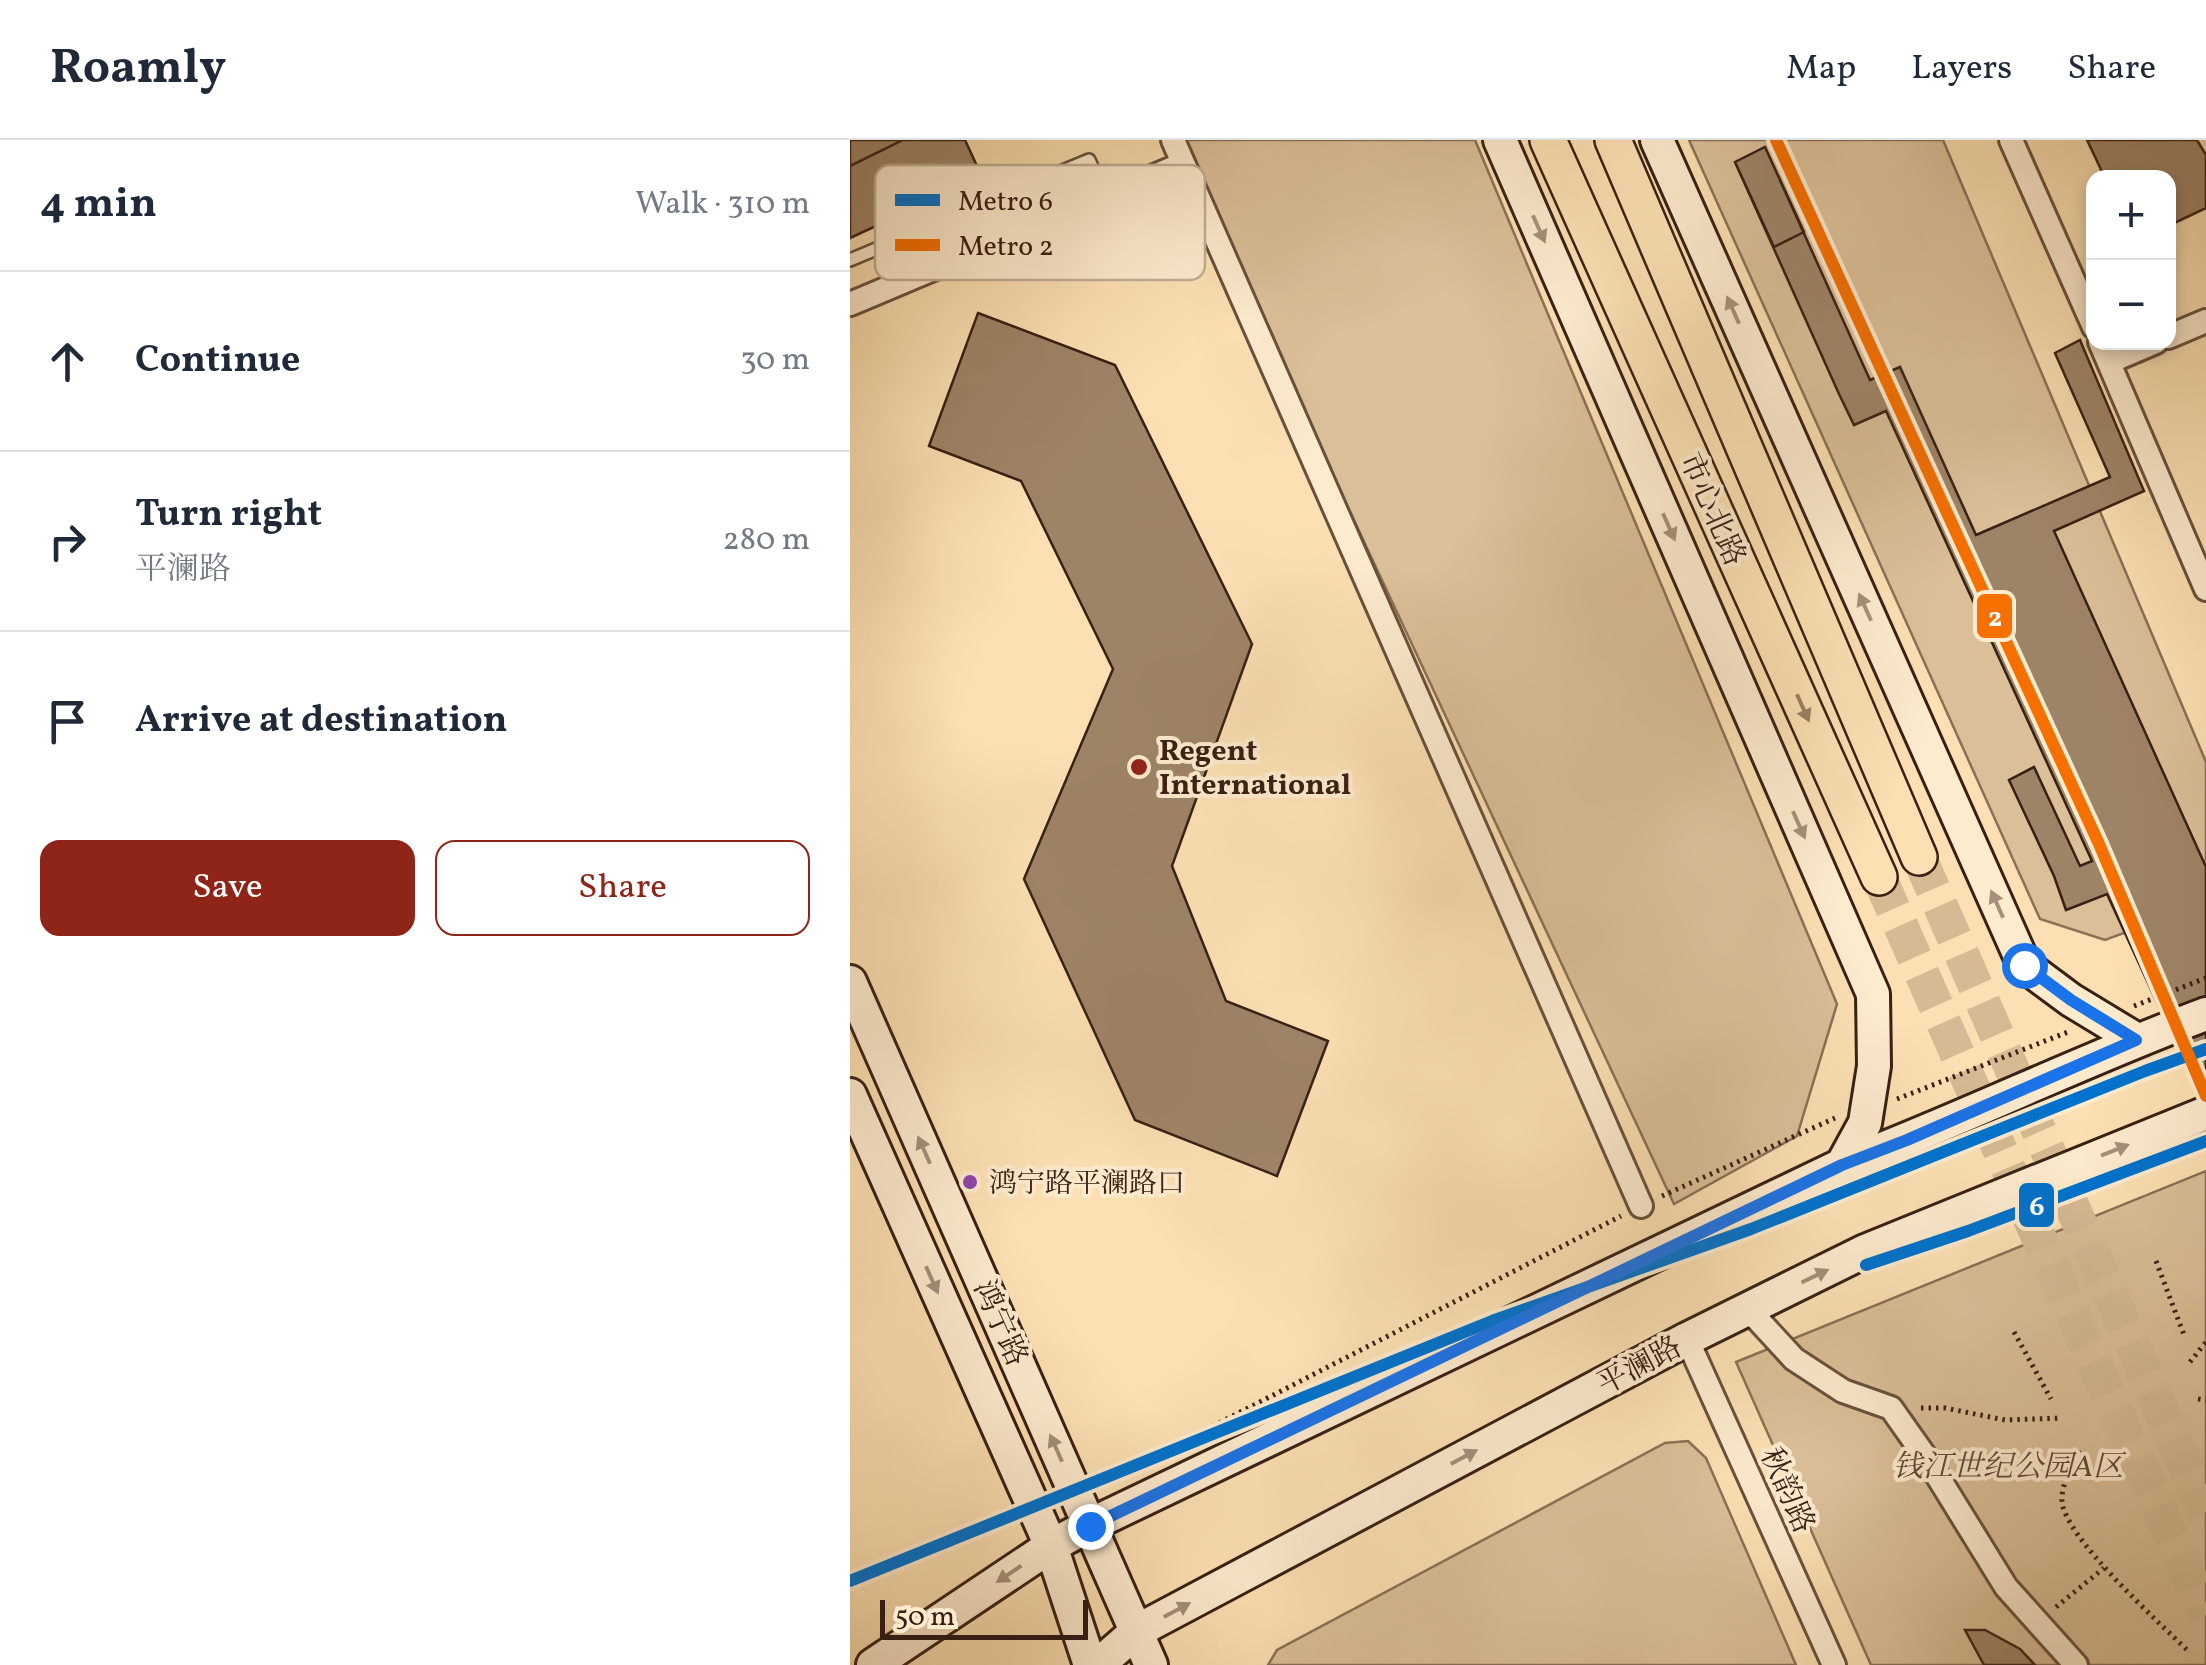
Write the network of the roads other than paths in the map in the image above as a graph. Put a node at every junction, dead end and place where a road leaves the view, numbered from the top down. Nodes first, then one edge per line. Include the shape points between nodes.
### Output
1 (1173, 140) edge
2 (1500, 140) edge
3 (1548, 140) edge
4 (1612, 140) edge
5 (1657, 140) edge
6 (2011, 140) edge
7 (1183, 164) edge
8 (1205, 214) edge
9 (875, 250) edge
10 (850, 260) edge
11 (907, 280) edge
12 (850, 304) edge
13 (2086, 309) edge
14 (2206, 321) edge
15 (2176, 334) edge
16 (2105, 352) edge
17 (2206, 589) edge
18 (1918, 857) tunnel mouth
19 (1879, 877) tunnel mouth
20 (850, 982) edge
21 (2206, 1014) edge
22 (2136, 1040) junction
23 (850, 1095) edge
24 (2206, 1114) edge
25 (1842, 1165) junction
26 (1641, 1206) dead end
27 (1748, 1309) junction
28 (1687, 1339) junction
29 (1090, 1526) junction
30 (1051, 1546) junction
31 (1137, 1632) junction
32 (873, 1665) edge
33 (1094, 1665) edge
34 (1151, 1665) edge
35 (1834, 1665) edge
36 (2076, 1665) edge

1 - 7 street
2 -> 25 main road via 1872,994 1874,1066 1866,1123
3 -> 19 main road, 市心北路
4 - 18 main road, 市心北路
22 -> 5 main road via 2024,965
6 - 13 street
8 - 26 street
9 - 10 lane
11 - 12 street
14 - 15 street
16 - 17 street
29 -> 20 main road, 鸿宁路
21 - 22 main road
22 - 25 main road
23 -> 30 main road, 鸿宁路
27 -> 24 main road, 平澜路 via 1865,1251
25 - 29 main road
27 - 28 main road, 平澜路
27 - 36 street via 1794,1359 1843,1391 1890,1408 2006,1587
31 -> 28 main road, 平澜路
28 - 35 street, 秋韵路
29 - 30 main road
29 - 31 main road, 鸿宁路
30 -> 32 main road
30 - 33 main road, 鸿宁路
31 - 33 main road, 平澜路
31 - 34 main road, 鸿宁路

